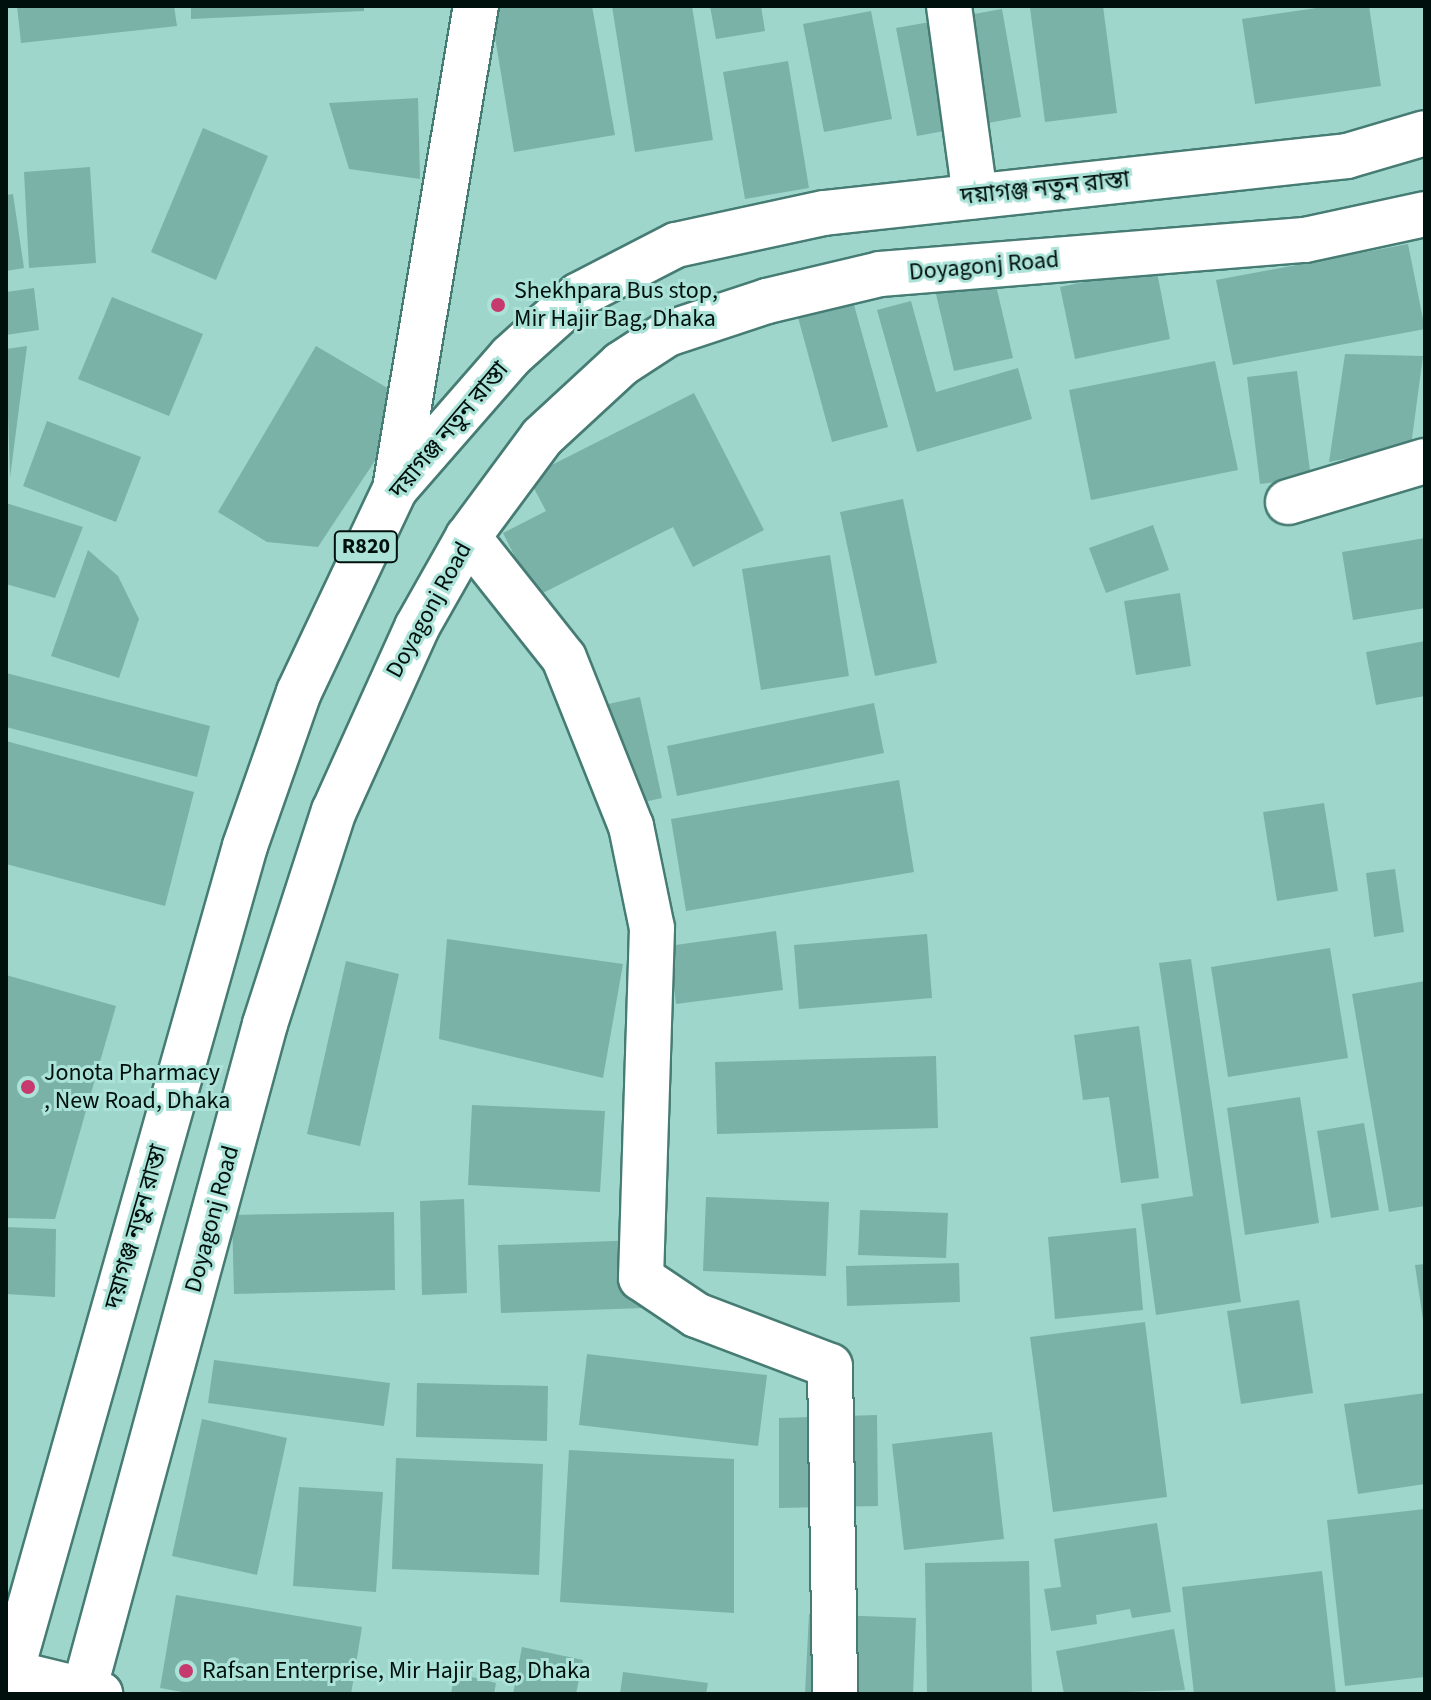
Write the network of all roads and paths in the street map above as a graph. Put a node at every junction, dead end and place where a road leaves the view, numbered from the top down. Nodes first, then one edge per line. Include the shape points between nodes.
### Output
1 (476, 6) edge
2 (949, 6) edge
3 (1425, 133) edge
4 (975, 196) junction
5 (1425, 214) edge
6 (1425, 461) edge
7 (395, 489) junction
8 (1288, 502) dead end
9 (468, 537) junction
10 (8, 1681) edge
11 (89, 1693) edge
12 (835, 1694) edge

1 - 7 main road
2 - 4 main road
3 - 4 main road, দয়াগঞ্জ নতুন রাস্তা / R820 via 1347,156
4 - 7 main road, দয়াগঞ্জ নতুন রাস্তা / R820 via 824,213 676,245 579,295 511,356
5 - 9 main road, Doyagonj Road via 1305,240 880,274 717,315 667,334 621,364 542,437
6 - 8 main road
7 - 10 main road, দয়াগঞ্জ নতুন রাস্তা / R820 via 299,692 245,846
9 - 11 main road, Doyagonj Road via 379,702 334,811 265,1024
9 - 12 main road via 564,658 631,826 652,928 641,1278 696,1315 830,1366
10 - 11 main road

